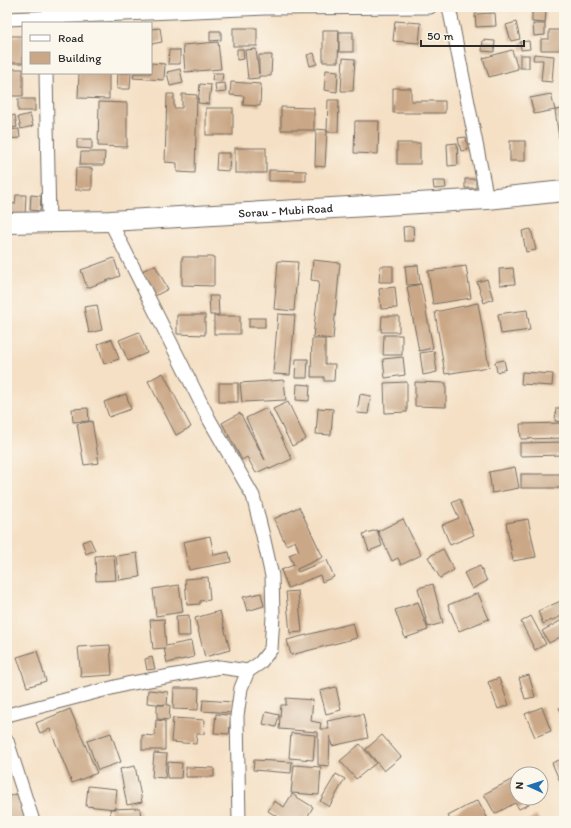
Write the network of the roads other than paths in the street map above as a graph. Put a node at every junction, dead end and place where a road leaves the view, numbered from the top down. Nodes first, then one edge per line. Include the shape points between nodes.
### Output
1 (430, 7) edge
2 (449, 7) edge
3 (44, 16) edge
4 (7, 19) edge
5 (46, 74) edge
6 (564, 191) edge
7 (487, 199) junction
8 (110, 221) junction
9 (49, 222) junction
10 (7, 223) edge
11 (248, 671) junction
12 (7, 715) edge
13 (7, 741) edge
14 (33, 821) edge
15 (239, 821) edge

1 - 3 street via 265,8
2 - 7 street
3 - 4 street
5 - 9 street
6 - 7 main road, Sorau - Mubi Road
7 - 8 main road, Sorau - Mubi Road
8 - 9 main road, Sorau - Mubi Road
8 - 11 street via 209,419 252,496 272,576 273,616 271,650 260,663
9 - 10 main road, Sorau - Mubi Road
11 - 12 street via 220,667 127,684
11 - 15 street via 241,688 237,716
13 - 14 street

